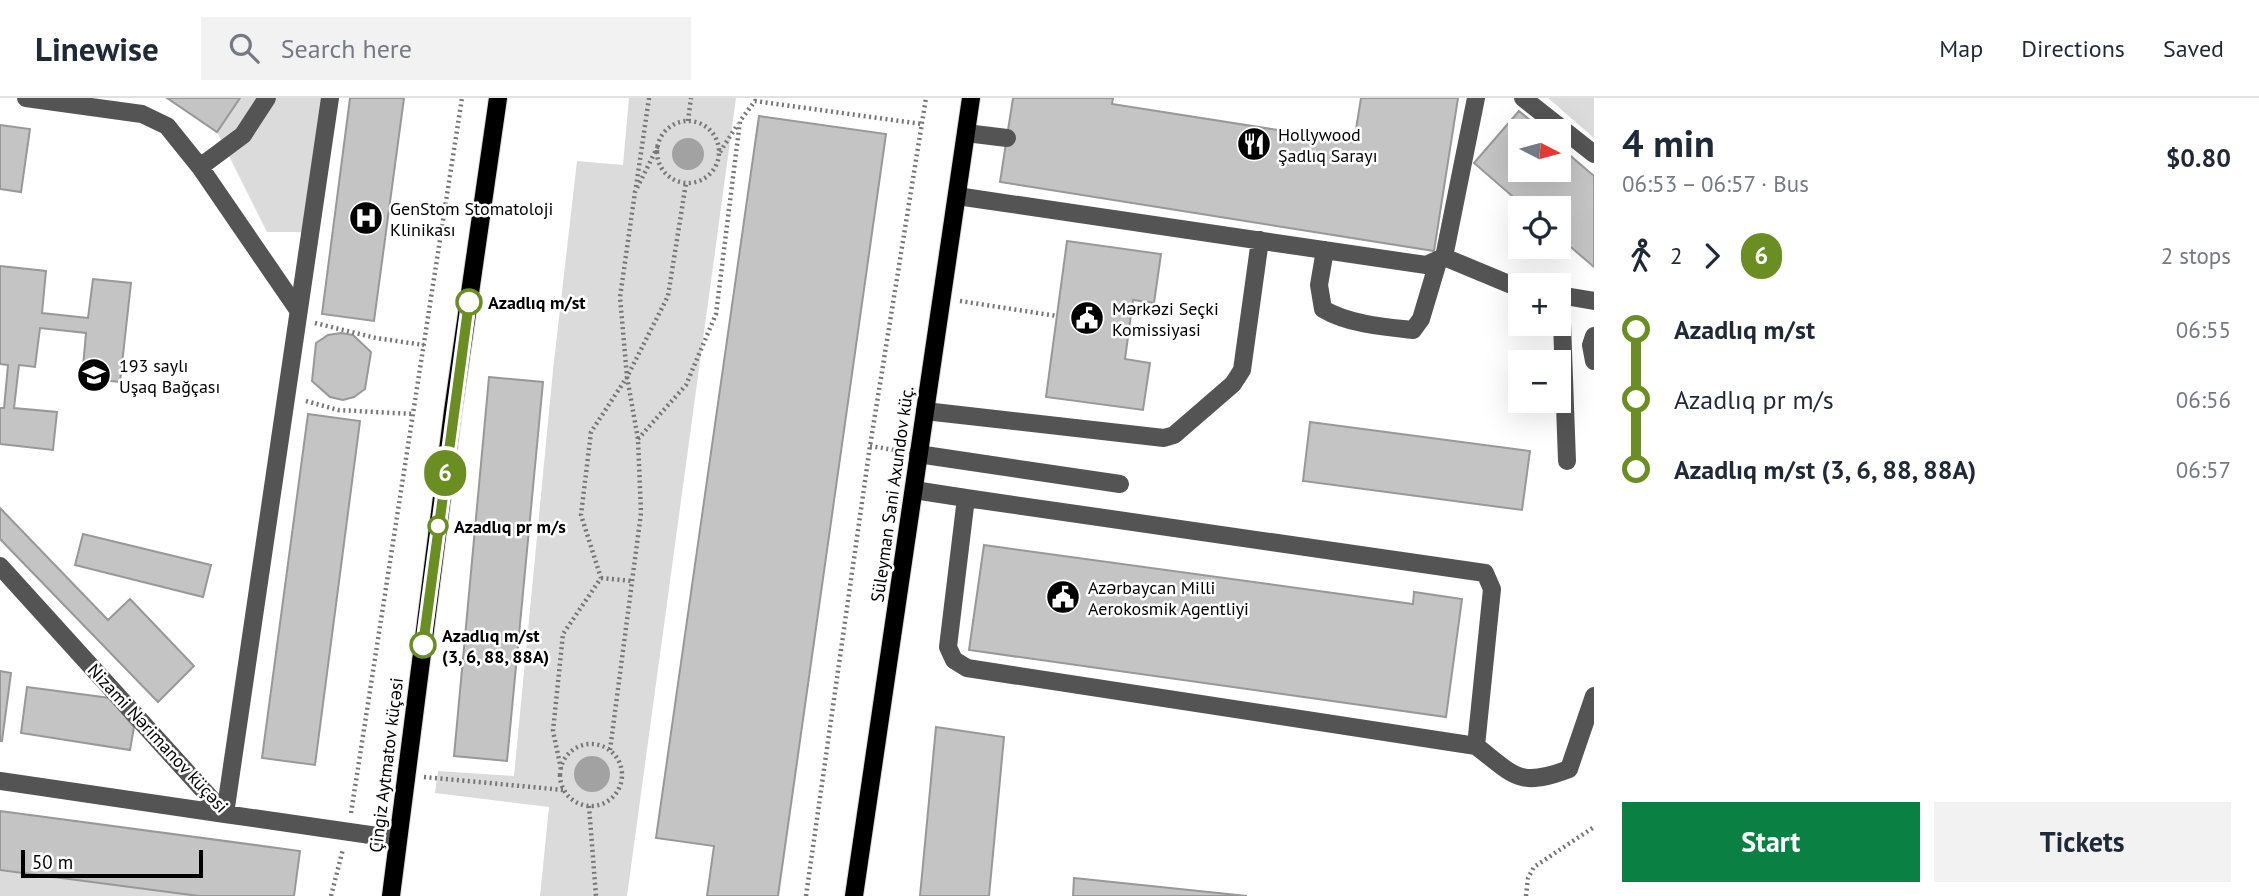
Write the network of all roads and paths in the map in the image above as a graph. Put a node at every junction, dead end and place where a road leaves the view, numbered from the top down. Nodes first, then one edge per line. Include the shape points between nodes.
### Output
1 (26, 98) edge
2 (267, 98) edge
3 (330, 98) edge
4 (462, 98) edge
5 (498, 98) edge
6 (649, 98) edge
7 (691, 98) edge
8 (926, 98) edge
9 (971, 98) edge
10 (1476, 98) edge
11 (1523, 98) edge
12 (688, 121) junction
13 (740, 121) junction
14 (922, 124) junction
15 (966, 133) junction
16 (1007, 138) dead end
17 (658, 146) junction
18 (720, 153) junction
19 (1594, 154) edge
20 (200, 167) junction
21 (686, 183) junction
22 (635, 192) junction
23 (957, 197) junction
24 (1260, 240) junction
25 (1325, 250) junction
26 (1441, 260) junction
27 (1508, 284) edge
28 (1571, 297) edge
29 (942, 298) junction
30 (1594, 301) edge
31 (298, 310) junction
32 (1057, 316) dead end
33 (1562, 336) edge
34 (1594, 336) edge
35 (424, 345) junction
36 (1594, 361) edge
37 (627, 377) junction
38 (286, 394) junction
39 (925, 411) junction
40 (413, 414) junction
41 (638, 439) junction
42 (870, 446) junction
43 (918, 454) junction
44 (1567, 461) dead end
45 (1120, 484) dead end
46 (914, 490) junction
47 (966, 498) junction
48 (0, 566) edge
49 (601, 578) junction
50 (632, 581) junction
51 (1594, 696) edge
52 (1476, 746) junction
53 (610, 750) junction
54 (561, 769) junction
55 (406, 776) junction
56 (0, 780) edge
57 (564, 790) junction
58 (589, 806) junction
59 (225, 814) junction
60 (1594, 827) edge
61 (348, 832) junction
62 (398, 839) junction
63 (331, 896) edge
64 (391, 896) edge
65 (596, 896) edge
66 (806, 896) edge
67 (854, 896) edge
68 (1526, 896) edge

1 - 20 street via 142,114 167,126
2 - 20 street via 243,135
3 - 31 street
4 - 35 path
5 - 55 main road, Çingiz Aytmatov küçəsi
6 - 22 path
7 - 12 path
8 - 14 path
9 - 15 main road, Süleyman Sani Axundov küç.
10 - 26 street
11 - 19 street
12 - 17 path via 668,128
12 - 18 path via 698,122 714,134
13 - 14 path via 755,101
13 - 18 path
13 - 41 path via 716,314 686,385
14 - 42 path
15 - 16 street
15 - 23 main road, Süleyman Sani Axundov küç.
17 - 21 path via 661,167 676,181
17 - 22 path
18 - 21 path via 713,172
20 - 31 street
21 - 37 path via 667,296
22 - 37 path via 620,297
23 - 24 street
23 - 29 main road, Süleyman Sani Axundov küç.
24 - 25 street
24 - 39 street via 1242,370 1233,384 1174,435 1164,438
25 - 26 street via 1426,265
25 - 26 street via 1320,285 1323,309 1335,317 1413,330 1422,319
26 - 27 street
28 - 30 street
29 - 32 path
29 - 39 main road, Süleyman Sani Axundov küç.
31 - 35 path via 316,324
31 - 38 street
33 - 44 street
34 - 36 street
35 - 40 path
37 - 41 path
37 - 49 path via 591,432 581,515
38 - 40 path via 338,410
38 - 59 street
39 - 43 main road, Süleyman Sani Axundov küç.
40 - 61 path
41 - 50 path via 641,513
42 - 43 path
42 - 66 path
43 - 45 street
43 - 46 main road, Süleyman Sani Axundov küç.
46 - 47 street
46 - 67 main road, Süleyman Sani Axundov küç.
47 - 52 street via 948,647 954,660 967,668
47 - 52 street via 1485,573 1492,589
48 - 59 street, Nizami Nərimanov küçəsi
49 - 50 path
49 - 54 path via 563,634 553,730
50 - 53 path
51 - 52 street via 1569,769 1539,780 1514,775
53 - 54 path via 580,746 564,759
53 - 58 path via 621,766 621,786 608,802
54 - 57 path
55 - 57 path
55 - 62 main road, Çingiz Aytmatov küçəsi
56 - 59 street
57 - 58 path via 570,798
58 - 65 path
59 - 61 street, Nizami Nərimanov küçəsi
60 - 68 path via 1534,867
61 - 62 street, Nizami Nərimanov küçəsi
61 - 63 path
62 - 64 main road, Çingiz Aytmatov küçəsi

